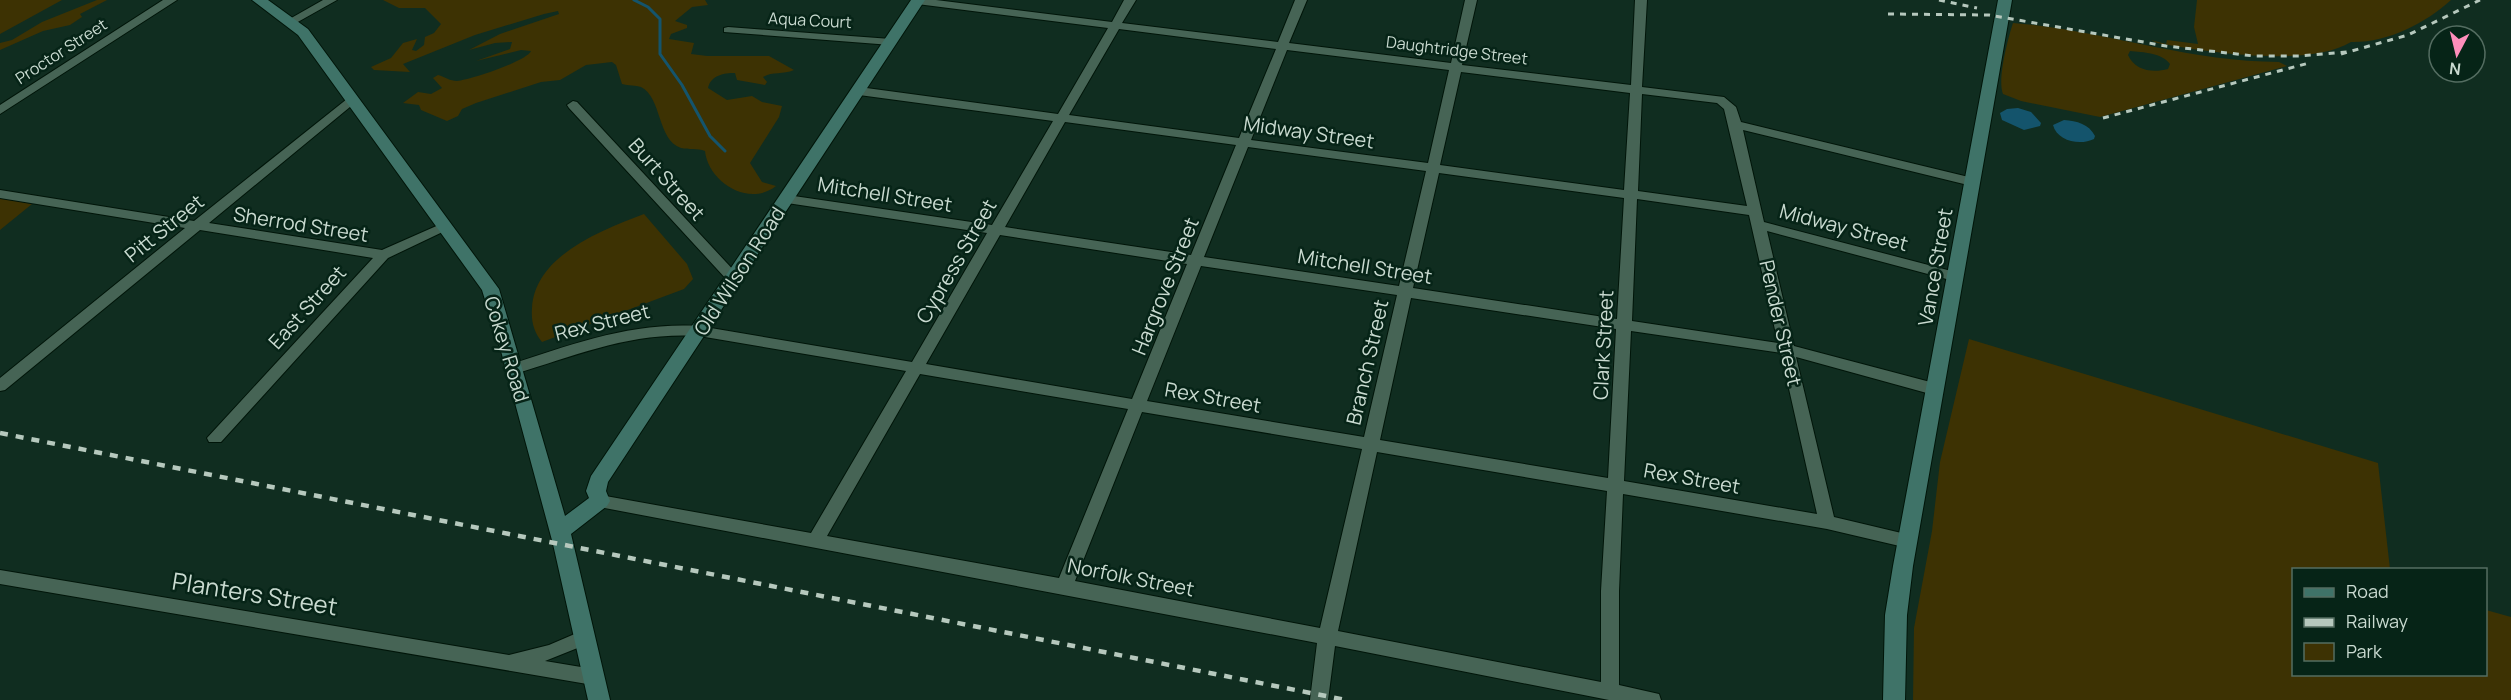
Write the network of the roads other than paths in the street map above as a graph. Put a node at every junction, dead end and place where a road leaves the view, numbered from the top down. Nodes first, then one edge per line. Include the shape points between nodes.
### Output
1 (171, 0) edge
2 (259, 0) edge
3 (331, 0) edge
4 (1130, 0) edge
5 (1301, 0) edge
6 (1471, 0) edge
7 (1641, 0) edge
8 (2004, 0) edge
9 (918, 1) edge
10 (292, 21) junction
11 (1115, 25) junction
12 (728, 30) dead end
13 (891, 42) junction
14 (1282, 46) junction
15 (1456, 67) junction
16 (1637, 89) junction
17 (859, 91) junction
18 (352, 99) junction
19 (573, 105) dead end
20 (0, 110) edge
21 (1060, 119) junction
22 (1735, 124) junction
23 (1243, 143) junction
24 (1434, 169) junction
25 (1972, 182) junction
26 (0, 194) edge
27 (1631, 195) junction
28 (787, 199) junction
29 (1757, 218) junction
30 (196, 227) junction
31 (446, 227) junction
32 (997, 230) junction
33 (382, 255) junction
34 (1196, 259) junction
35 (1954, 276) junction
36 (733, 278) junction
37 (1405, 292) junction
38 (1626, 325) junction
39 (699, 331) junction
40 (1786, 349) junction
41 (917, 368) junction
42 (514, 369) junction
43 (0, 386) edge
44 (1934, 389) junction
45 (1138, 405) junction
46 (215, 438) dead end
47 (1370, 445) junction
48 (1616, 486) junction
49 (600, 501) junction
50 (1827, 522) junction
51 (559, 532) junction
52 (816, 540) junction
53 (1908, 541) junction
54 (0, 577) edge
55 (1065, 586) junction
56 (584, 638) junction
57 (1327, 639) junction
58 (501, 661) junction
59 (593, 677) junction
60 (1611, 692) junction
61 (599, 700) edge
62 (1319, 700) edge
63 (1652, 700) edge
64 (1894, 700) edge

1 - 20 street, Proctor Street
2 - 10 street, Cokey Road
3 - 10 street
4 - 11 street, Cypress Street
5 - 14 street, Hargrove Street
6 - 15 street, Branch Street
7 - 16 street, Clark Street
8 - 25 street, Vance Street
9 - 11 street, Daughtridge Street
9 - 13 street, Old Wilson Road
10 - 18 street, Cokey Road
11 - 14 street, Daughtridge Street
11 - 21 street, Cypress Street
12 - 13 street, Aqua Court
13 - 17 street, Old Wilson Road
14 - 15 street, Daughtridge Street
14 - 23 street, Hargrove Street
15 - 16 street, Daughtridge Street
15 - 24 street, Branch Street
16 - 22 street, Daughtridge Street via 1720,100 1730,107
16 - 27 street, Clark Street
17 - 21 street, Midway Street
17 - 28 street, Old Wilson Road
18 - 30 street, Pitt Street
18 - 31 street, Cokey Road
19 - 36 street, Burt Street
21 - 23 street, Midway Street
21 - 32 street, Cypress Street
22 - 25 street
22 - 29 street, Pender Street
23 - 24 street, Midway Street
23 - 34 street, Hargrove Street
24 - 27 street, Midway Street
24 - 37 street, Branch Street
25 - 35 street, Vance Street
26 - 30 street, Sherrod Street
27 - 29 street, Midway Street
27 - 38 street, Clark Street
28 - 32 street, Mitchell Street
28 - 36 street, Old Wilson Road
29 - 35 street, Midway Street
29 - 40 street, Pender Street
30 - 33 street, Sherrod Street
30 - 43 street, Pitt Street
31 - 33 street, East Street
31 - 42 street, Cokey Road via 490,289
32 - 34 street, Mitchell Street
32 - 41 street, Cypress Street
33 - 46 street, East Street
34 - 37 street, Mitchell Street
34 - 45 street, Hargrove Street
35 - 44 street, Vance Street
36 - 39 street, Old Wilson Road
37 - 38 street, Mitchell Street
37 - 47 street, Branch Street
38 - 40 street, Mitchell Street
38 - 48 street, Clark Street
39 - 41 street, Rex Street
39 - 42 street, Rex Street via 642,330
39 - 49 street, Old Wilson Road via 598,482
40 - 44 street, Mitchell Street
40 - 50 street, Pender Street
41 - 45 street, Rex Street
41 - 52 street, Cypress Street
42 - 51 street, Cokey Road
44 - 53 street, Vance Street
45 - 47 street, Rex Street
45 - 55 street, Hargrove Street
47 - 48 street, Rex Street
47 - 57 street, Branch Street
48 - 50 street, Rex Street
48 - 60 street, Clark Street via 1609,630
49 - 51 street
49 - 52 street, Norfolk Street
50 - 53 street, Rex Street
51 - 56 street, Cokey Road
52 - 55 street, Norfolk Street
53 - 64 street via 1896,615
54 - 58 street, Planters Street
55 - 57 street, Norfolk Street
56 - 58 street, Planters Street via 537,656
56 - 59 street, Cokey Road
57 - 60 street, Norfolk Street
57 - 62 street, Branch Street
58 - 59 street, Planters Street
59 - 61 street, Cokey Road
60 - 63 street, Norfolk Street

